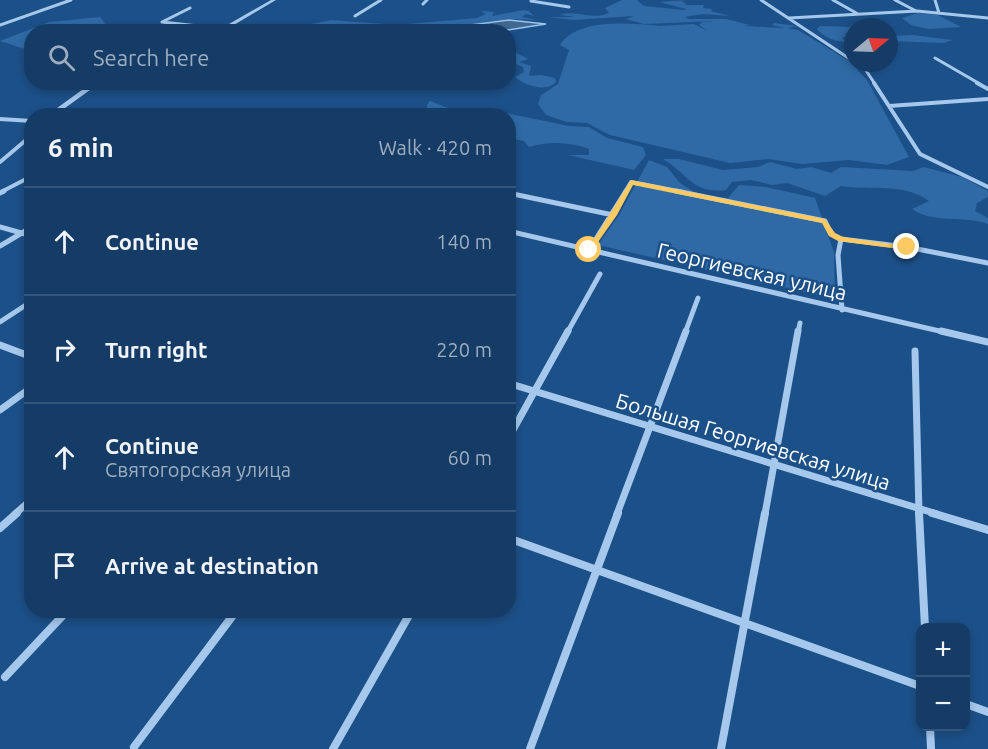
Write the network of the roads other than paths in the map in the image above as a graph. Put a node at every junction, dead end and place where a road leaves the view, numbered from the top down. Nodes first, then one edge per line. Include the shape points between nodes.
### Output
1 (71, 0) edge
2 (274, 0) edge
3 (381, 0) edge
4 (428, 0) edge
5 (526, 0) edge
6 (551, 0) edge
7 (761, 0) edge
8 (833, 0) edge
9 (895, 0) edge
10 (935, 0) edge
11 (531, 1) edge
12 (423, 4) dead end
13 (569, 7) dead end
14 (190, 8) dead end
15 (917, 11) junction
16 (858, 14) junction
17 (939, 14) junction
18 (355, 16) dead end
19 (789, 18) junction
20 (988, 18) edge
21 (180, 24) edge
22 (233, 24) edge
23 (0, 25) edge
24 (844, 55) edge
25 (935, 58) dead end
26 (867, 72) edge
27 (988, 89) edge
28 (86, 90) edge
29 (988, 99) edge
30 (890, 106) junction
31 (61, 108) edge
32 (0, 119) edge
33 (24, 120) edge
34 (24, 142) edge
35 (0, 162) edge
36 (24, 180) edge
37 (988, 187) edge
38 (0, 193) edge
39 (516, 195) edge
40 (614, 215) junction
41 (0, 227) edge
42 (24, 231) edge
43 (21, 233) junction
44 (516, 233) edge
45 (24, 234) edge
46 (841, 239) junction
47 (0, 246) edge
48 (589, 250) junction
49 (988, 263) edge
50 (600, 274) dead end
51 (698, 298) dead end
52 (24, 306) edge
53 (842, 310) junction
54 (0, 322) edge
55 (800, 323) dead end
56 (988, 342) edge
57 (0, 345) edge
58 (915, 351) dead end
59 (24, 354) edge
60 (516, 385) edge
61 (535, 391) junction
62 (24, 393) edge
63 (0, 410) edge
64 (516, 425) edge
65 (649, 427) junction
66 (775, 464) junction
67 (24, 506) edge
68 (919, 510) junction
69 (0, 528) edge
70 (988, 530) edge
71 (516, 541) edge
72 (598, 572) junction
73 (60, 618) edge
74 (231, 618) edge
75 (407, 618) edge
76 (743, 623) junction
77 (925, 623) edge
78 (5, 677) dead end
79 (916, 684) edge
80 (970, 705) edge
81 (988, 712) edge
82 (930, 731) edge
83 (134, 747) dead end
84 (333, 749) edge
85 (530, 749) edge
86 (721, 749) edge
87 (931, 749) edge

1 - 23 street
2 - 22 street
3 - 18 street
4 - 12 street
5 - 11 street
6 - 11 street
7 - 19 street
8 - 16 street
9 - 15 street
10 - 17 street
11 - 13 street
14 - 21 street via 162,22
15 - 16 street
15 - 17 street
16 - 19 street
17 - 20 street
19 - 24 street
25 - 27 street
26 - 30 street
28 - 31 street
29 - 30 street
30 - 37 street via 920,154
32 - 33 street
34 - 35 street
36 - 38 street
39 - 40 street
40 - 46 street via 631,182 825,221 831,234
40 - 48 street
41 - 43 street
42 - 43 street
43 - 45 street
43 - 47 street
44 - 48 street, Георгиевская улица
46 - 49 street
46 - 53 street via 838,255
48 - 53 street, Георгиевская улица
50 - 61 street
51 - 65 street
52 - 54 street
53 - 56 street, Георгиевская улица
55 - 66 street
57 - 59 street
58 - 68 street
60 - 61 street, Большая Георгиевская улица
61 - 64 street
61 - 65 street, Большая Георгиевская улица
62 - 63 street
65 - 66 street, Большая Георгиевская улица
65 - 72 street
66 - 68 street, Большая Георгиевская улица
66 - 76 street
67 - 69 street
68 - 70 street, Большая Георгиевская улица
68 - 77 street
71 - 72 street
72 - 76 street
72 - 85 street
73 - 78 street
74 - 83 street
75 - 84 street
76 - 79 street
76 - 86 street
80 - 81 street
82 - 87 street

